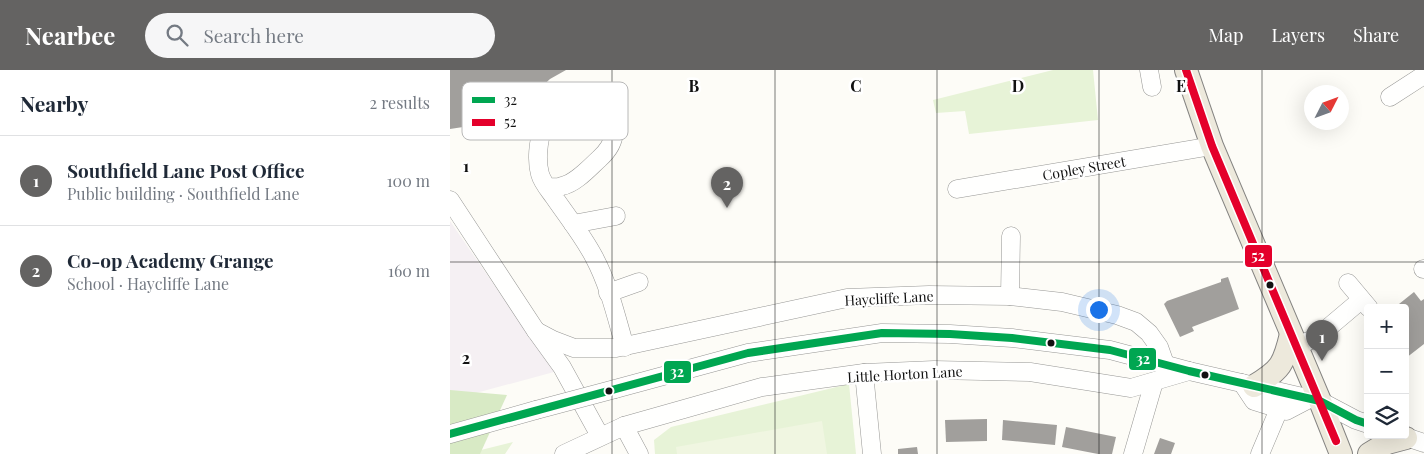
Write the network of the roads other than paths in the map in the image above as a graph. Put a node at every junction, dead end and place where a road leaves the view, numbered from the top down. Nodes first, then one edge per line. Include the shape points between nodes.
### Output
1 (1186, 70) edge
2 (1424, 75) edge
3 (1390, 97) dead end
4 (539, 140) edge
5 (612, 140) edge
6 (1212, 146) junction
7 (547, 187) junction
8 (957, 189) dead end
9 (450, 200) edge
10 (616, 216) dead end
11 (572, 224) junction
12 (1011, 236) dead end
13 (639, 282) dead end
14 (1348, 283) dead end
15 (608, 292) junction
16 (1010, 296) junction
17 (1365, 304) edge
18 (1364, 305) edge
19 (536, 331) junction
20 (1294, 340) junction
21 (625, 347) junction
22 (1164, 364) junction
23 (1188, 371) junction
24 (864, 373) junction
25 (1154, 382) junction
26 (1248, 384) junction
27 (1314, 400) junction
28 (1279, 409) junction
29 (1364, 423) edge
30 (624, 426) junction
31 (450, 434) edge
32 (600, 436) junction
33 (1410, 439) edge
34 (564, 454) edge
35 (639, 454) edge
36 (872, 454) edge
37 (1133, 454) edge
38 (1260, 454) edge
39 (1341, 454) edge
40 (1369, 454) edge

1 - 6 main road
2 - 3 street
4 - 7 street via 537,162 540,177
5 - 7 street via 603,156 572,181 562,187
6 - 8 street, Copley Street
6 - 20 main road
7 - 11 street
9 - 19 street
10 - 11 street
11 - 15 street via 594,256
12 - 16 street
13 - 15 street
14 - 17 street
15 - 21 street
16 - 21 street, Haycliffe Lane via 847,298
16 - 22 street, Haycliffe Lane via 1062,302 1136,322 1160,348
18 - 20 street via 1316,338
19 - 21 street, Haycliffe Lane via 574,348
19 - 32 street via 562,367
20 - 26 main road via 1280,367 1271,376
20 - 27 main road
22 - 23 street
22 - 31 street, bridge via 1110,350 1012,338 882,333 748,353
23 - 25 street, Little Horton Lane
23 - 26 street
24 - 25 street, Little Horton Lane via 934,370 1030,372 1131,388
24 - 30 street, Little Horton Lane via 762,387
24 - 36 street
25 - 37 street
26 - 27 street
26 - 28 street via 1254,401
27 - 28 street via 1286,411
27 - 29 street
27 - 39 main road
28 - 38 street
30 - 32 street, Little Horton Lane
30 - 35 street
32 - 34 street, Little Horton Lane
33 - 40 main road via 1386,443

